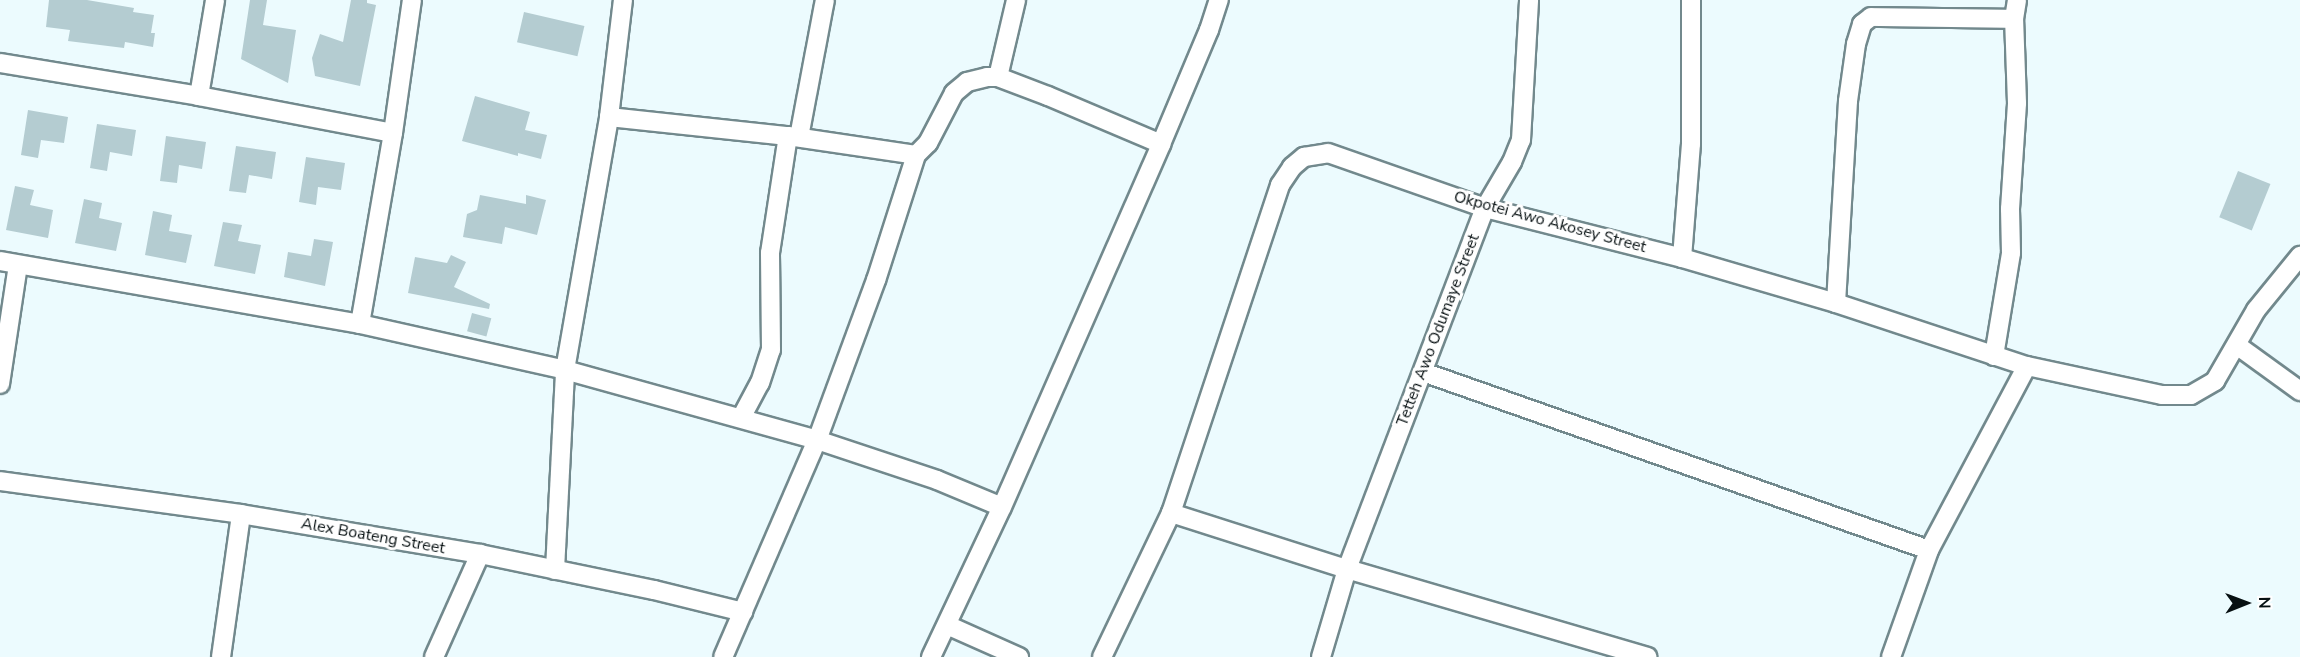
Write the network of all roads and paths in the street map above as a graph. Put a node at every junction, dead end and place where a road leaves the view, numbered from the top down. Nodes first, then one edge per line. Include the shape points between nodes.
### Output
1 (215, 0) edge
2 (412, 0) edge
3 (623, 0) edge
4 (825, 0) edge
5 (1016, 0) edge
6 (1219, 0) edge
7 (1529, 0) edge
8 (1691, 0) edge
9 (2017, 0) edge
10 (2014, 19) junction
11 (0, 63) edge
12 (998, 77) junction
13 (199, 96) junction
14 (609, 117) junction
15 (393, 133) junction
16 (794, 136) junction
17 (1161, 144) junction
18 (916, 155) junction
19 (1485, 208) junction
20 (2300, 255) edge
21 (1682, 258) junction
22 (9, 263) edge
23 (1836, 303) junction
24 (360, 324) junction
25 (2238, 346) junction
26 (1994, 356) junction
27 (2027, 366) junction
28 (565, 370) junction
29 (1423, 372) junction
30 (0, 384) edge
31 (2300, 391) edge
32 (741, 418) junction
33 (817, 440) junction
34 (0, 481) edge
35 (1002, 507) junction
36 (1170, 513) junction
37 (241, 514) junction
38 (1929, 550) junction
39 (480, 554) junction
40 (1347, 569) junction
41 (555, 570) junction
42 (743, 612) junction
43 (947, 626) junction
44 (221, 657) edge
45 (434, 657) edge
46 (723, 657) edge
47 (931, 657) edge
48 (1019, 657) edge
49 (1102, 657) edge
50 (1321, 657) edge
51 (1647, 657) edge
52 (1890, 657) edge

1 - 13 street
2 - 15 street
3 - 14 street
4 - 16 street
5 - 12 street
6 - 17 street
7 - 19 street, Tetteh Awo Odumaye Street via 1521,140
8 - 21 street via 1691,154
9 - 10 street
10 - 23 street via 1871,17 1862,24 1848,101
10 - 26 street via 2017,103 2011,253
11 - 13 street
12 - 17 street
12 - 18 street via 976,77 954,93 928,143
13 - 15 street
14 - 16 street
14 - 28 street
15 - 24 street
16 - 18 street
16 - 32 street via 770,253 771,351 760,383
17 - 35 street
18 - 33 street via 880,269
19 - 21 street, Okpotei Awo Akosey Street
19 - 29 street, Tetteh Awo Odumaye Street
19 - 36 street, Okpotei Awo Akosey Street via 1328,153 1304,157 1292,167 1280,185 1253,260
20 - 25 street, Okpotei Awo Akosey Street via 2256,310
21 - 23 street, Okpotei Awo Akosey Street
22 - 24 street
22 - 30 street
23 - 26 street, Okpotei Awo Akosey Street
24 - 28 street
25 - 27 street, Okpotei Awo Akosey Street via 2215,381 2191,395 2162,395
25 - 31 street
26 - 27 street, Okpotei Awo Akosey Street
27 - 38 street
28 - 32 street
28 - 41 street
29 - 38 street
29 - 40 street, Tetteh Awo Odumaye Street
32 - 33 street
33 - 35 street via 937,480
33 - 42 street
34 - 37 street, Alex Boateng Street
35 - 43 street
36 - 40 street
36 - 49 street, Okpotei Awo Akosey Street
37 - 39 street, Alex Boateng Street
37 - 44 street
38 - 52 street
39 - 41 street, Alex Boateng Street
39 - 45 street
40 - 50 street, Tetteh Awo Odumaye Street
40 - 51 street
41 - 42 street, Alex Boateng Street
42 - 46 street
43 - 47 street
43 - 48 street

